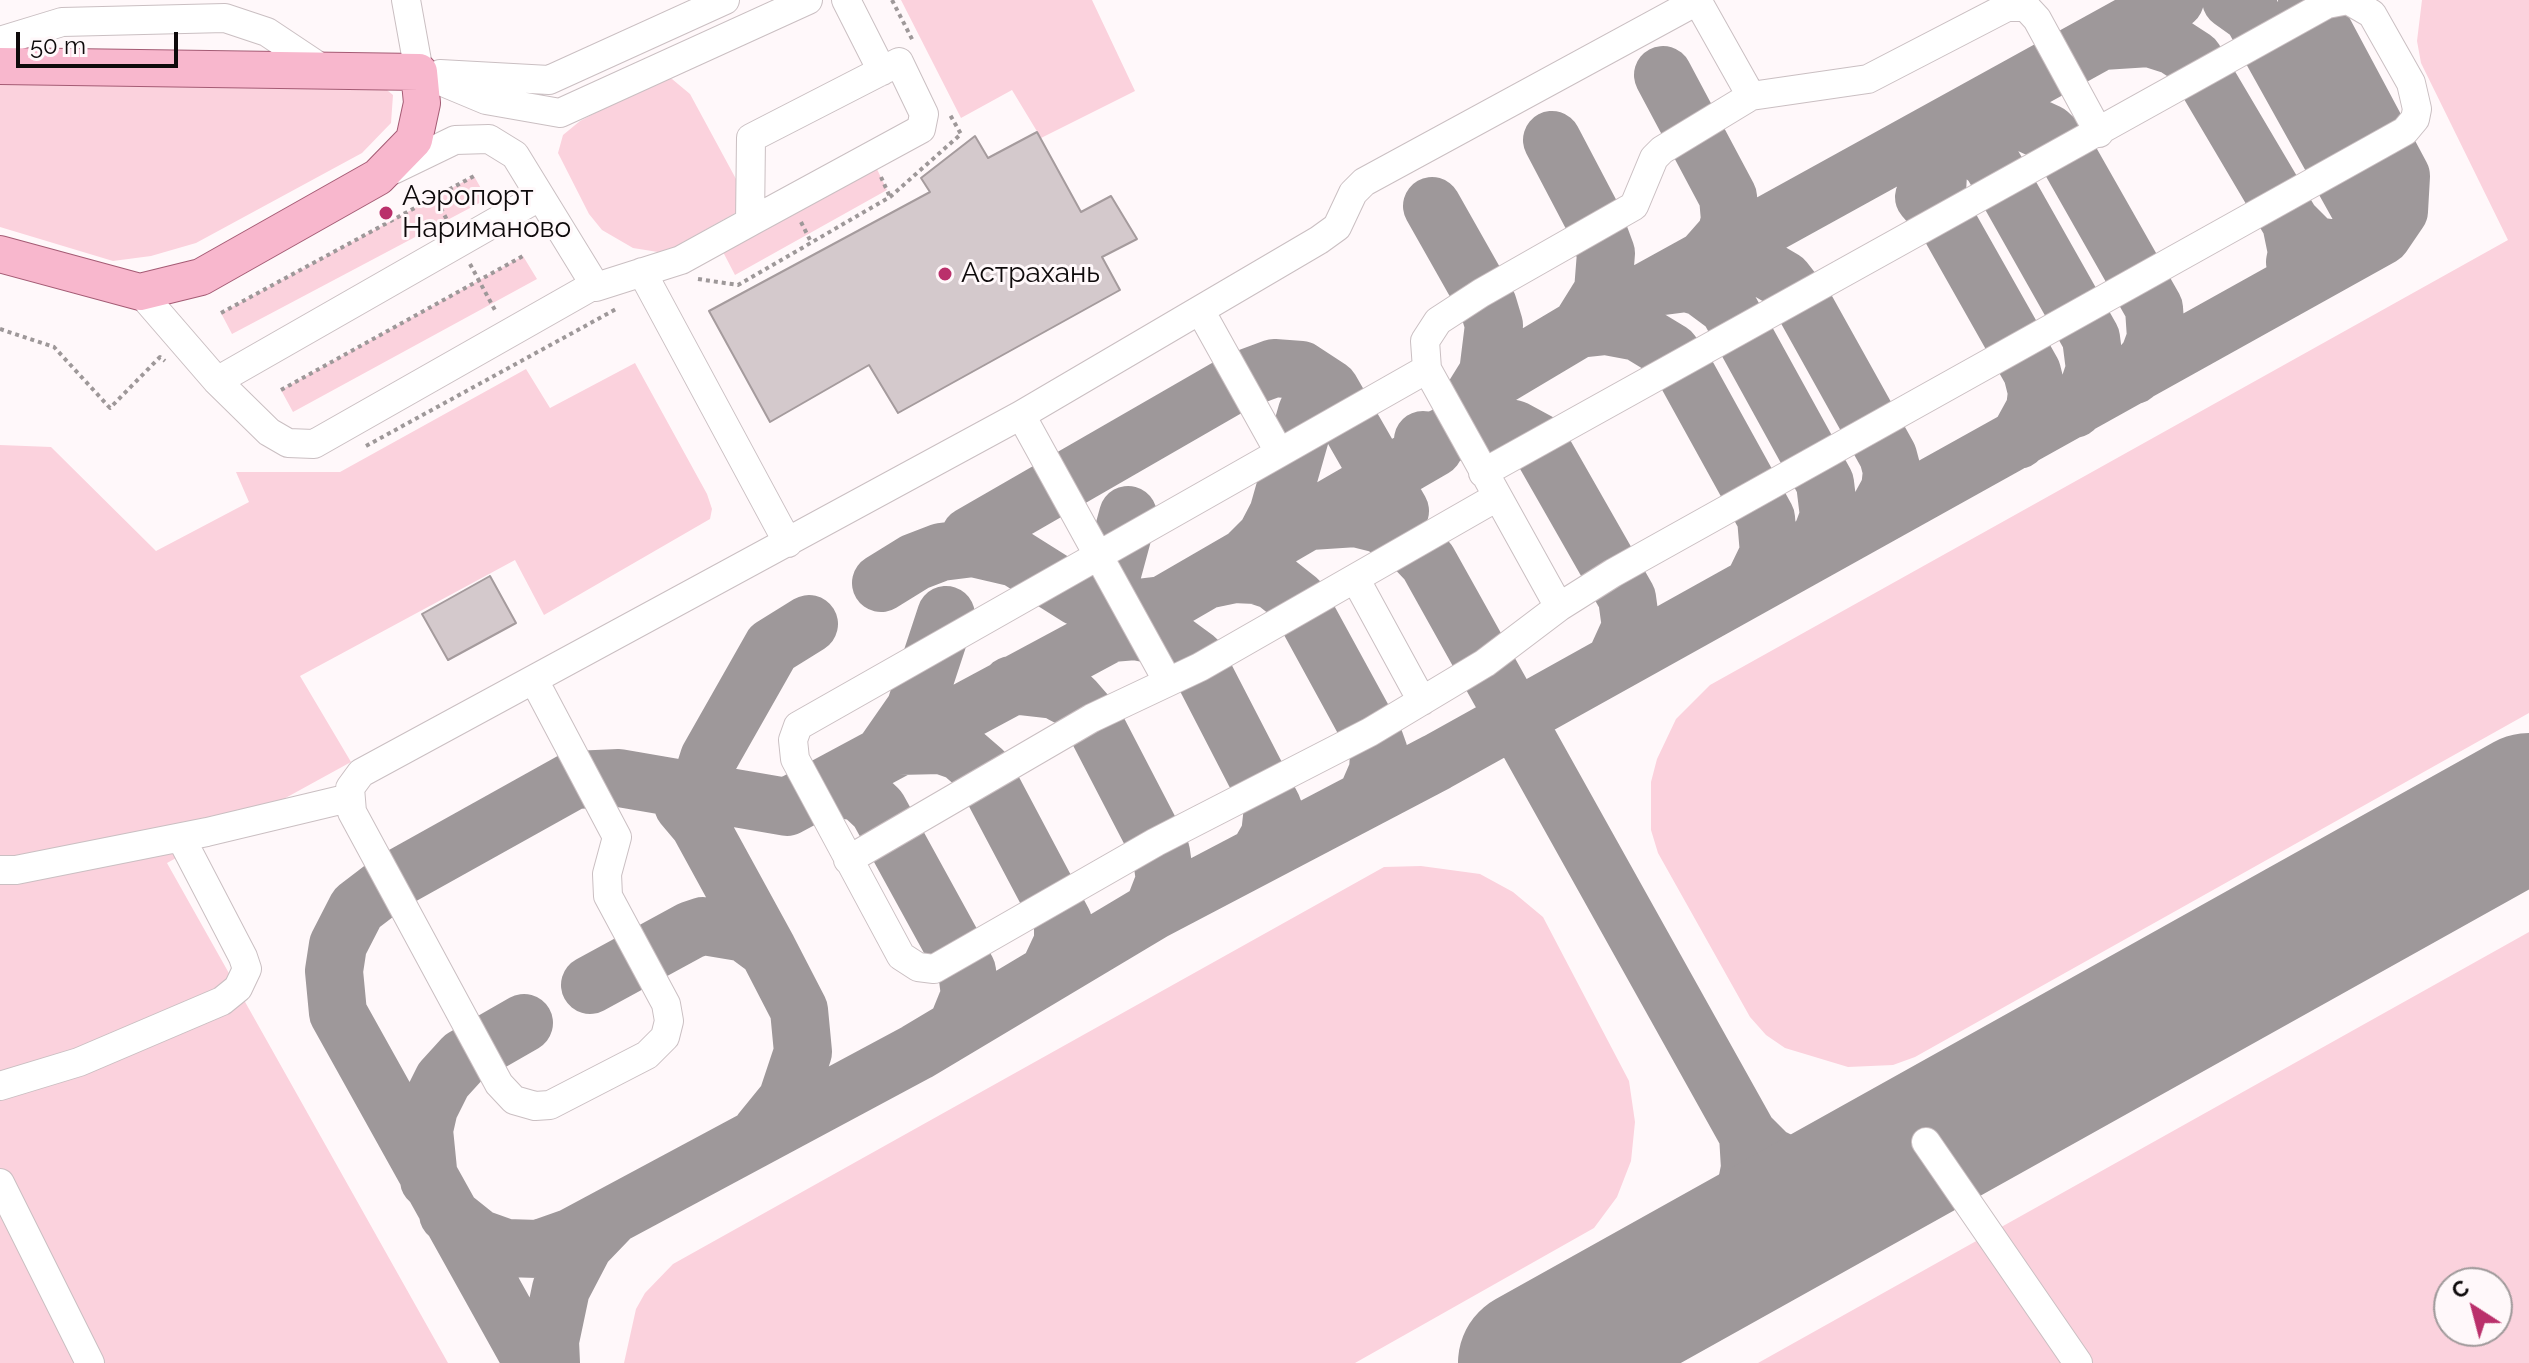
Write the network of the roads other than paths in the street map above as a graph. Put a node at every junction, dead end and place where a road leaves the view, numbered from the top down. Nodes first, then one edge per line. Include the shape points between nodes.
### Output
1 (406, 0) edge
2 (725, 0) edge
3 (808, 0) edge
4 (846, 0) edge
5 (1697, 0) edge
6 (0, 41) edge
7 (0, 66) edge
8 (324, 70) junction
9 (882, 71) junction
10 (419, 72) junction
11 (1751, 96) junction
12 (2099, 133) junction
13 (378, 177) junction
14 (539, 197) junction
15 (750, 222) junction
16 (0, 254) edge
17 (647, 280) junction
18 (594, 285) junction
19 (140, 292) junction
20 (1200, 310) junction
21 (1427, 369) junction
22 (217, 381) junction
23 (1021, 415) junction
24 (1279, 452) junction
25 (1490, 485) junction
26 (788, 543) junction
27 (1101, 555) junction
28 (1356, 580) junction
29 (1559, 607) junction
30 (534, 680) junction
31 (1168, 682) junction
32 (1422, 701) junction
33 (349, 798) junction
34 (181, 838) junction
35 (848, 860) junction
36 (0, 870) edge
37 (0, 1086) edge
38 (1926, 1142) dead end
39 (0, 1183) edge
40 (90, 1363) edge
41 (2078, 1363) edge

1 - 10 street
2 - 10 street via 549,80
3 - 10 street via 560,113 486,100
4 - 9 street
5 - 11 street
5 - 20 street via 1364,182 1337,227
6 - 8 street via 62,22 225,18 267,32
7 - 8 main road
8 - 10 main road
9 - 15 street via 751,138
9 - 15 street via 899,62 924,114 921,129
10 - 13 main road via 420,123 414,140
11 - 12 street via 1868,79 2007,7 2026,7
11 - 21 street via 1662,150 1634,206 1438,321 1425,341
12 - 25 street
12 - 29 street via 2327,4 2348,0 2372,14 2411,83 2417,109 2405,131 2350,164 1753,493
13 - 14 street via 455,140 489,139 515,155
13 - 19 main road via 201,277
14 - 18 street
14 - 22 street
15 - 17 street
16 - 19 main road
17 - 18 street
17 - 26 street
18 - 22 street via 314,444 288,443 269,432
19 - 22 street
20 - 23 street
20 - 24 street
21 - 24 street
21 - 25 street
23 - 26 street
23 - 27 street
24 - 27 street
25 - 28 street
25 - 29 street
26 - 30 street
27 - 31 street
27 - 35 street via 798,726 795,759
28 - 31 street
28 - 32 street
29 - 32 street via 1485,663
30 - 33 street via 361,773
30 - 33 street via 617,837 607,874 608,896 669,1014 665,1037 647,1055 550,1105 524,1104 508,1095
31 - 35 street via 1092,718
32 - 35 street via 1053,898 934,969 918,967 901,956
33 - 34 street
34 - 36 street
34 - 37 street via 243,957 247,969 238,988 222,1001 79,1062
38 - 41 street
39 - 40 street

